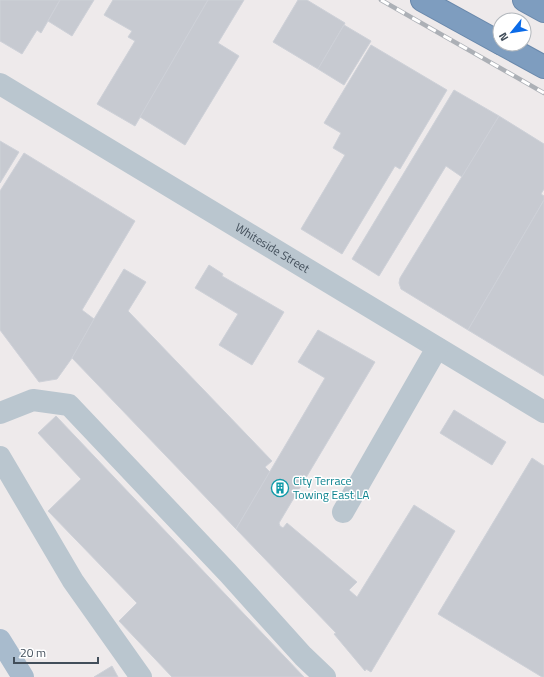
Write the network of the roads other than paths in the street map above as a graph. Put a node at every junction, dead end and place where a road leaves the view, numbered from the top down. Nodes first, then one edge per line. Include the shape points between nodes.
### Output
1 (422, 0) edge
2 (524, 0) edge
3 (544, 11) edge
4 (492, 39) edge
5 (516, 52) edge
6 (544, 67) edge
7 (0, 84) edge
8 (437, 348) junction
9 (544, 412) edge
10 (0, 413) edge
11 (0, 457) edge
12 (343, 512) dead end
13 (0, 640) edge
14 (22, 677) edge
15 (141, 677) edge
16 (325, 677) edge

1 - 4 highway
2 - 3 highway
5 - 6 highway
7 - 8 street, Whiteside Street
8 - 9 street, Whiteside Street
8 - 12 street
10 - 16 street via 33,400 69,405
11 - 15 street via 73,581
13 - 14 main road

